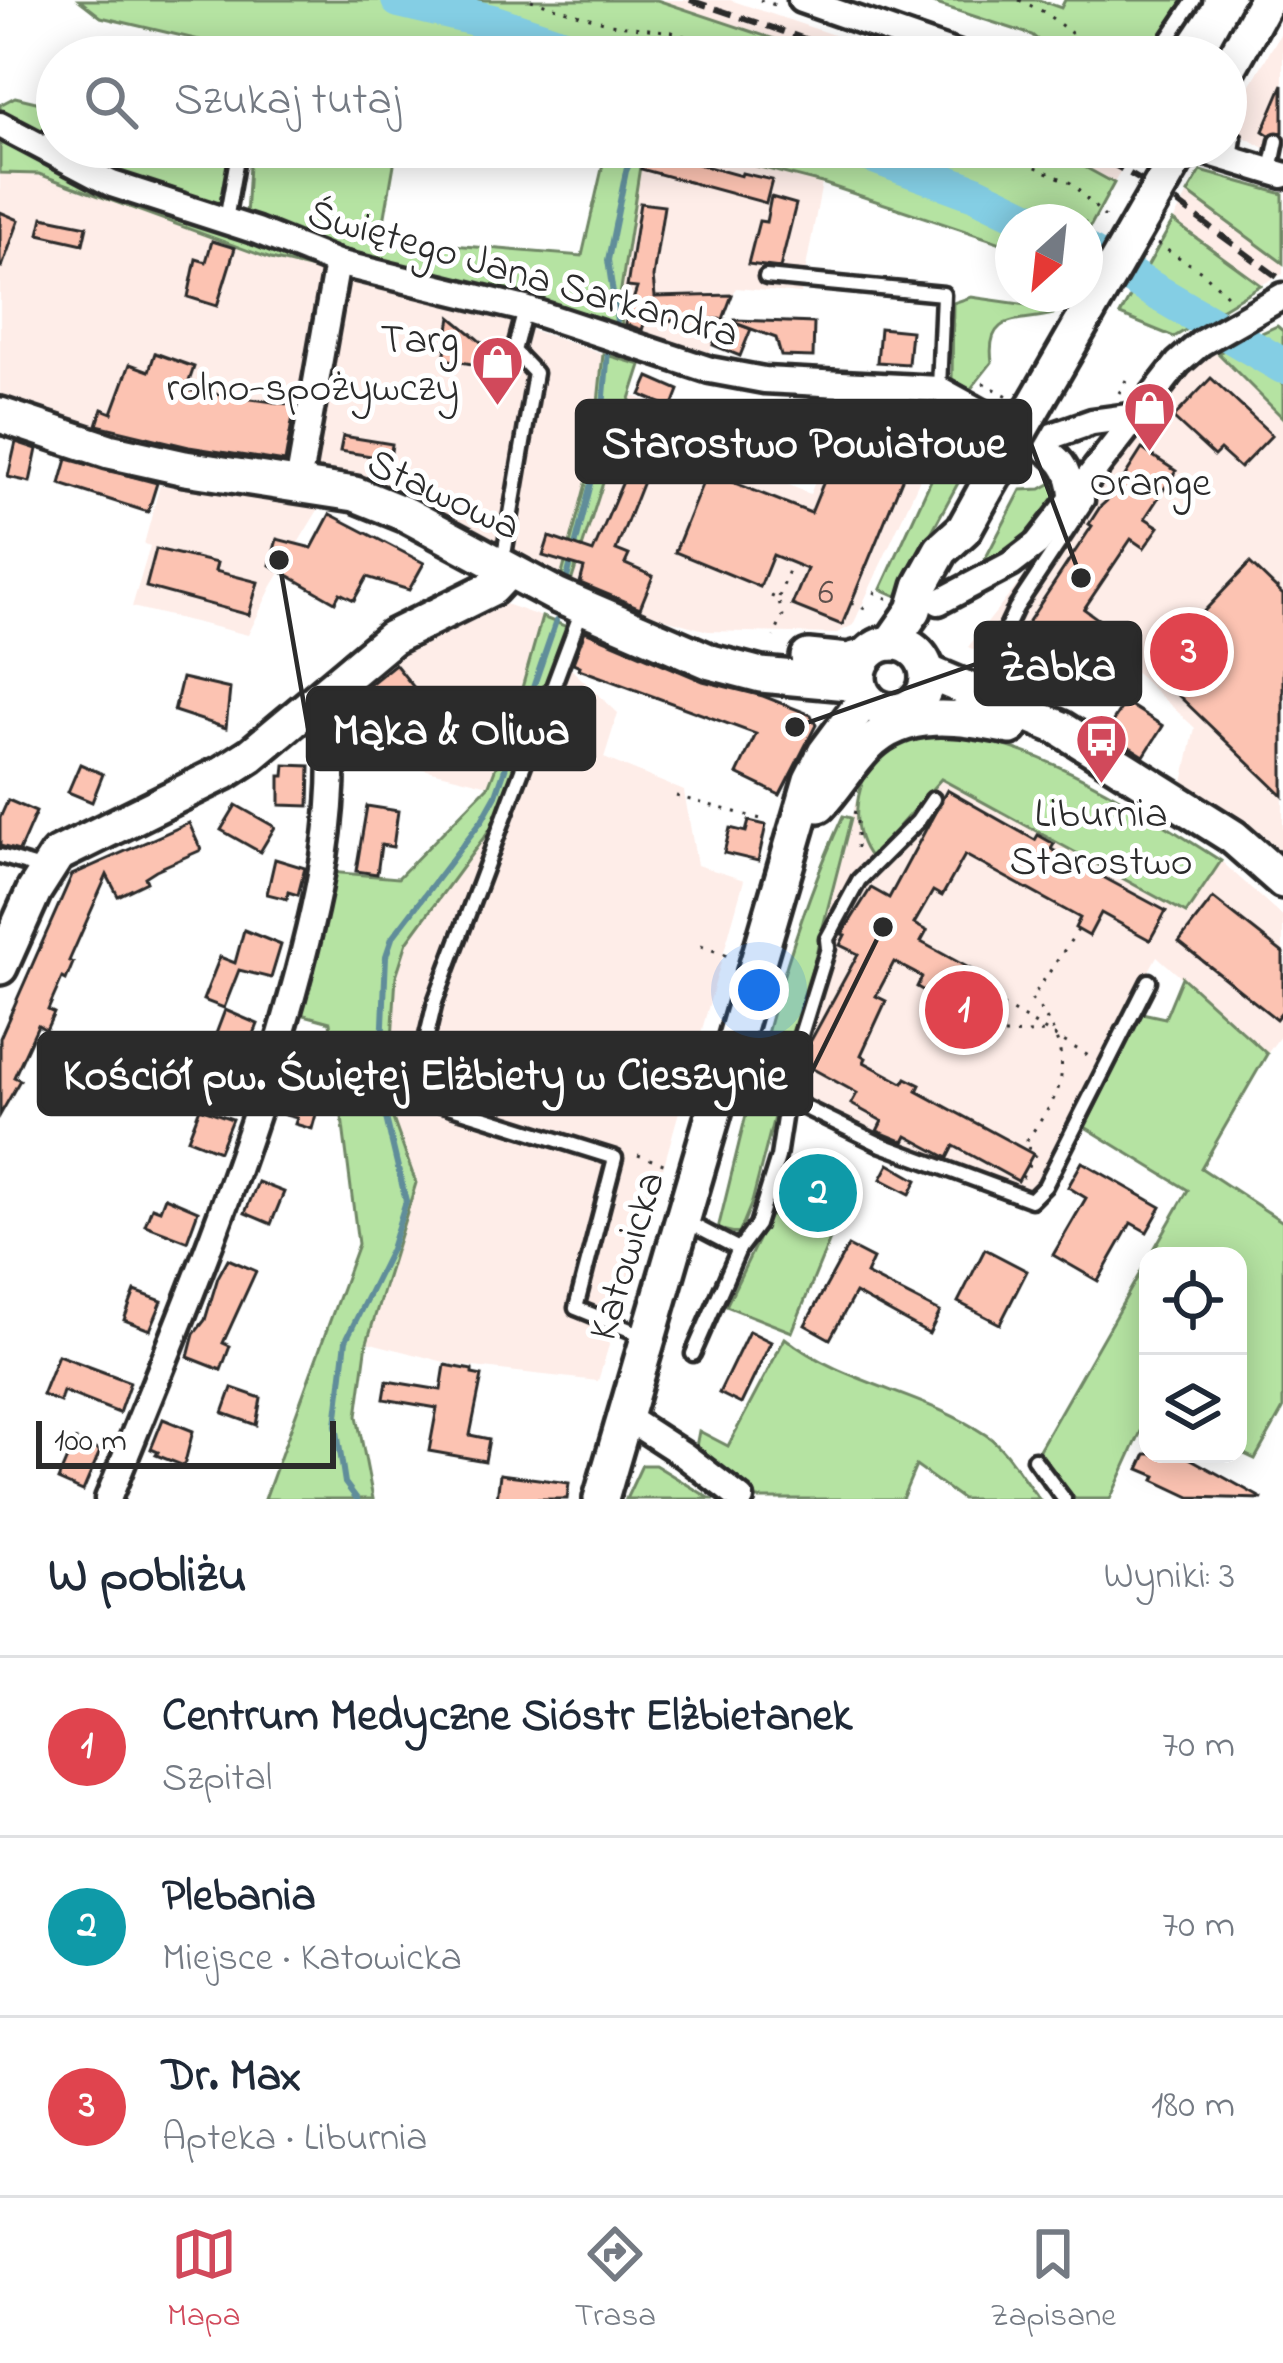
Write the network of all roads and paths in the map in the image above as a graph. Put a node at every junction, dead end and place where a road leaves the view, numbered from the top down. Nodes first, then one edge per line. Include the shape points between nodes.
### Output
1 (532, 0) edge
2 (801, 0) edge
3 (1019, 0) edge
4 (1194, 0) edge
5 (1266, 4) edge
6 (684, 36) edge
7 (905, 36) edge
8 (1075, 36) edge
9 (1170, 36) edge
10 (1247, 37) edge
11 (0, 125) edge
12 (1277, 141) dead end
13 (36, 145) edge
14 (1247, 163) edge
15 (80, 168) edge
16 (235, 168) edge
17 (1038, 168) edge
18 (1175, 168) edge
19 (1279, 172) edge
20 (226, 221) junction
21 (1112, 225) dead end
22 (1149, 241) dead end
23 (338, 263) junction
24 (766, 277) dead end
25 (1283, 296) edge
26 (525, 309) junction
27 (1244, 318) junction
28 (939, 389) junction
29 (0, 415) edge
30 (1136, 416) junction
31 (1035, 442) junction
32 (298, 484) junction
33 (1079, 486) junction
34 (792, 562) dead end
35 (502, 568) junction
36 (1283, 583) edge
37 (1277, 589) dead end
38 (874, 592) dead end
39 (771, 596) dead end
40 (919, 597) junction
41 (778, 599) junction
42 (851, 603) dead end
43 (583, 606) junction
44 (865, 609) dead end
45 (635, 627) junction
46 (774, 638) dead end
47 (998, 646) dead end
48 (812, 657) junction
49 (761, 675) junction
50 (892, 677) junction
51 (327, 690) junction
52 (1011, 727) junction
53 (825, 754) junction
54 (1118, 764) junction
55 (676, 796) dead end
56 (933, 800) dead end
57 (809, 816) junction
58 (857, 854) dead end
59 (0, 856) edge
60 (45, 870) junction
61 (1283, 880) edge
62 (1078, 930) dead end
63 (701, 946) dead end
64 (728, 956) dead end
65 (0, 967) edge
66 (1149, 981) dead end
67 (971, 987) dead end
68 (1048, 1032) junction
69 (944, 1037) dead end
70 (1058, 1037) junction
71 (1107, 1066) junction
72 (787, 1099) junction
73 (638, 1155) dead end
74 (670, 1166) dead end
75 (1012, 1196) junction
76 (682, 1220) junction
77 (739, 1249) junction
78 (646, 1336) junction
79 (693, 1354) dead end
80 (624, 1416) junction
81 (1034, 1460) dead end
82 (108, 1499) edge
83 (601, 1499) edge
84 (741, 1499) edge
85 (1064, 1499) edge

1 - 6 path
2 - 7 street
3 - 8 path
4 - 9 lane
5 - 10 street
11 - 13 street, Świętego Jana Sarkandra
12 - 19 lane
14 - 19 street
15 - 20 street, Świętego Jana Sarkandra
16 - 20 lane
17 - 21 path via 1070,183
18 - 40 street, bridge
20 - 23 street, Świętego Jana Sarkandra
22 - 27 path via 1203,272
23 - 26 street, Świętego Jana Sarkandra
23 - 32 street
24 - 28 lane via 943,294
25 - 27 street
26 - 28 street, Świętego Jana Sarkandra via 728,374
26 - 35 lane via 514,351 536,373
27 - 30 street via 1178,362
28 - 31 street, Świętego Jana Sarkandra
29 - 32 street, Stawowa via 109,451
30 - 31 street
30 - 33 street
31 - 33 street, Świętego Jana Sarkandra
32 - 35 street, Stawowa via 356,494
33 - 40 street via 1027,554
33 - 47 lane via 1087,501
34 - 41 path
35 - 43 street, Stawowa
35 - 51 street via 492,588 391,638
36 - 37 path
38 - 40 path
39 - 41 path
40 - 48 street via 874,635
40 - 50 street
41 - 46 path via 783,616
42 - 44 path
43 - 45 street, Stawowa
43 - 78 lane via 435,1002 413,1095 615,1158 576,1308
45 - 48 street, Stawowa
45 - 49 street, Stawowa
48 - 50 street, Stawowa
49 - 50 street, Stawowa
49 - 53 street via 813,689 830,707
50 - 52 street
50 - 53 street, Katowicka
50 - 54 street via 1060,728
50 - 57 street, Katowicka
51 - 60 street via 223,773 74,845
51 - 82 street via 335,745 326,856 306,949 220,1222
52 - 54 street
52 - 57 street via 937,716 887,731
53 - 57 street, Katowicka via 812,780
54 - 61 street via 1233,837
55 - 57 path
56 - 72 lane via 859,880 827,939
57 - 58 path via 857,814
57 - 76 street, Katowicka
59 - 60 lane
60 - 65 street
62 - 70 path via 1030,999
63 - 64 path
66 - 71 lane
67 - 68 path
68 - 69 path
68 - 70 path
70 - 71 path
70 - 75 path via 1060,1085 1024,1145 1036,1153
71 - 75 lane via 1046,1186 1030,1200
72 - 75 lane
72 - 77 lane via 757,1225
73 - 74 path
76 - 77 lane
76 - 78 street, Katowicka
77 - 79 lane
78 - 80 street, Katowicka
80 - 83 street, Katowicka
80 - 84 street
81 - 85 lane

